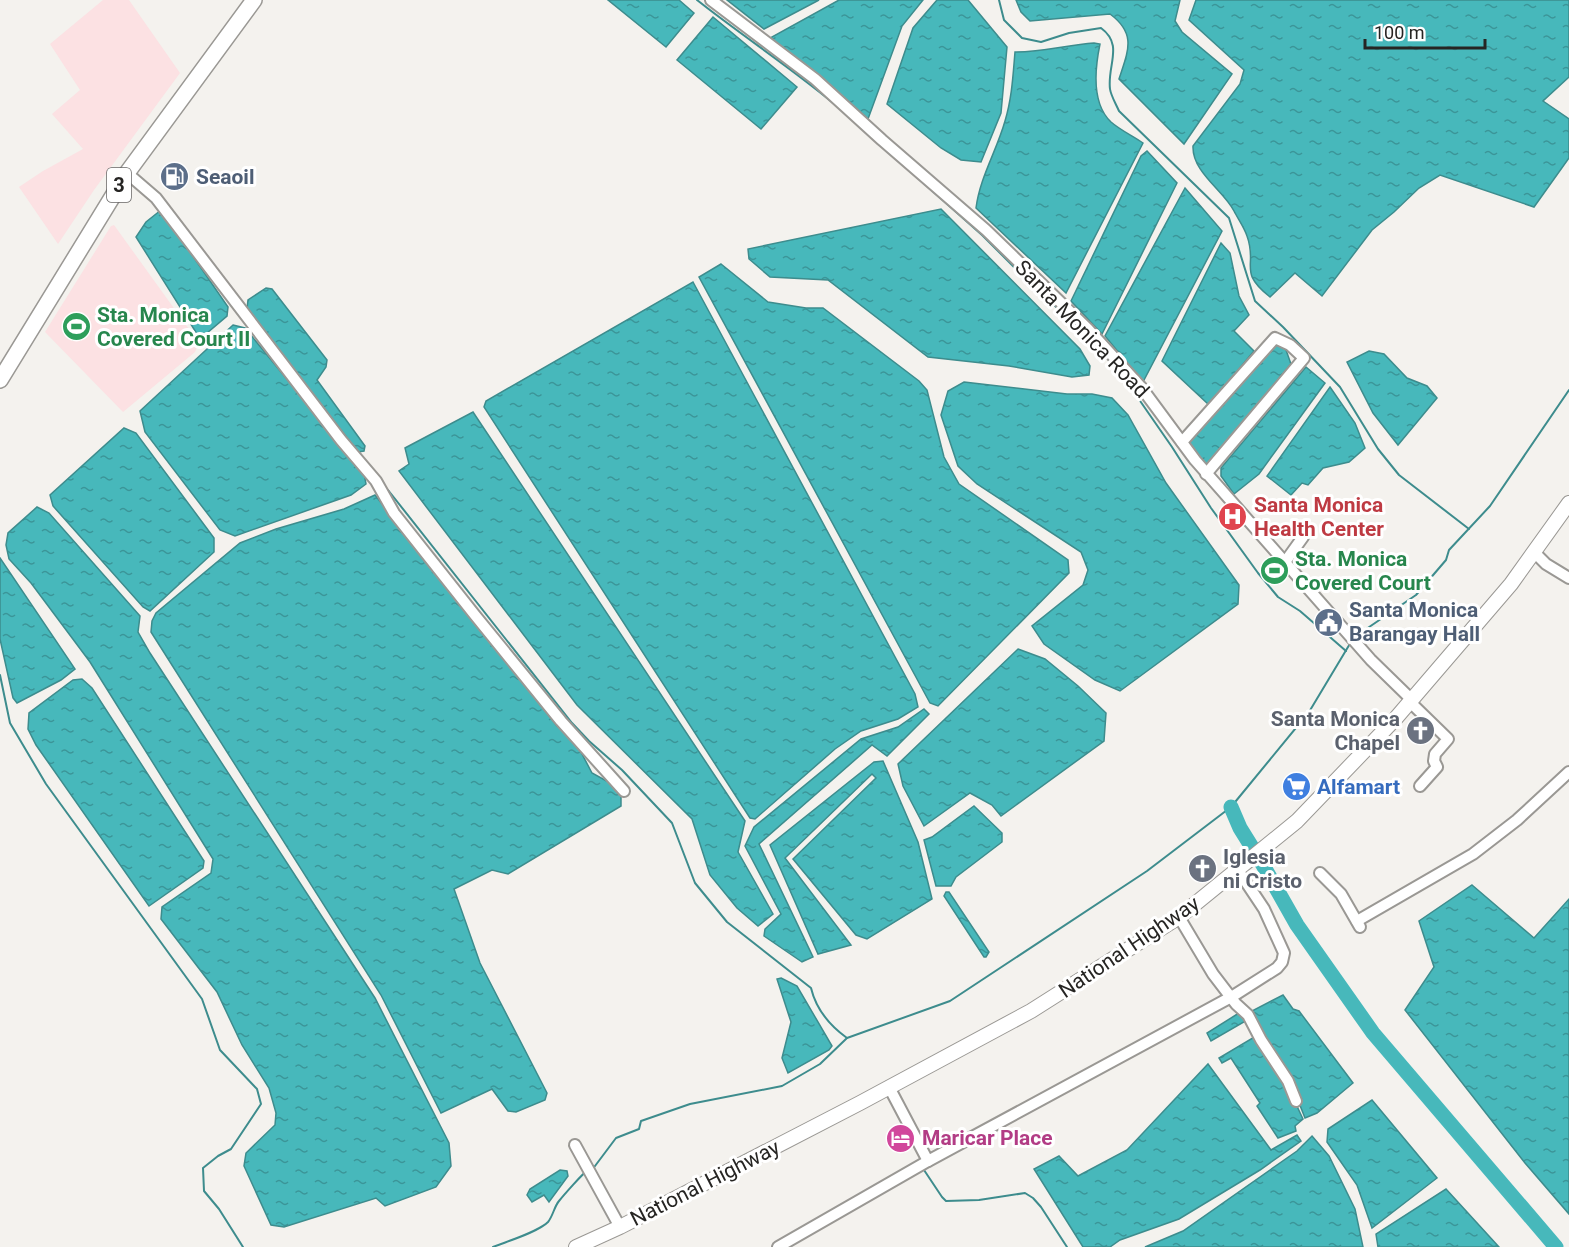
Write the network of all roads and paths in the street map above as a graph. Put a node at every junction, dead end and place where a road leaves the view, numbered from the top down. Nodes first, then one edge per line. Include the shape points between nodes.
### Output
1 (254, 0) edge
2 (711, 0) edge
3 (127, 173) junction
4 (0, 380) edge
5 (1182, 442) junction
6 (1206, 474) junction
7 (1569, 503) edge
8 (1303, 537) dead end
9 (1534, 552) junction
10 (1285, 562) junction
11 (1569, 578) edge
12 (1411, 701) junction
13 (1569, 772) edge
14 (1420, 786) dead end
15 (624, 791) dead end
16 (1239, 869) junction
17 (1320, 873) dead end
18 (1179, 917) junction
19 (1230, 997) junction
20 (889, 1087) junction
21 (1296, 1101) dead end
22 (575, 1145) dead end
23 (928, 1161) junction
24 (620, 1227) junction
25 (590, 1244) edge
26 (576, 1247) edge
27 (778, 1247) edge

1 - 3 highway, 3
2 - 5 street, Santa Monica Road via 815,78 986,230 1100,342 1141,387
3 - 4 highway, 3
3 - 15 street via 156,198 340,440 376,481 408,531 561,721
5 - 6 street, Santa Monica Road
5 - 6 street via 1275,338 1304,358
6 - 10 street, Santa Monica Road
7 - 9 main road, National Highway
8 - 10 street
9 - 11 street
9 - 12 main road, National Highway
10 - 12 street, Santa Monica Road
12 - 14 street, Santa Monica Road via 1448,739 1435,754 1437,767
12 - 16 main road, National Highway via 1285,831
13 - 17 street via 1473,854 1358,924 1336,888
16 - 18 main road, National Highway
16 - 19 street via 1264,909 1284,953 1277,968
18 - 19 street
18 - 20 main road, National Highway via 1031,1011
19 - 21 street via 1248,1015
19 - 23 street
20 - 23 street
20 - 24 main road, National Highway
22 - 24 street
23 - 27 street
24 - 25 main road, National Highway
25 - 26 main road, National Highway

